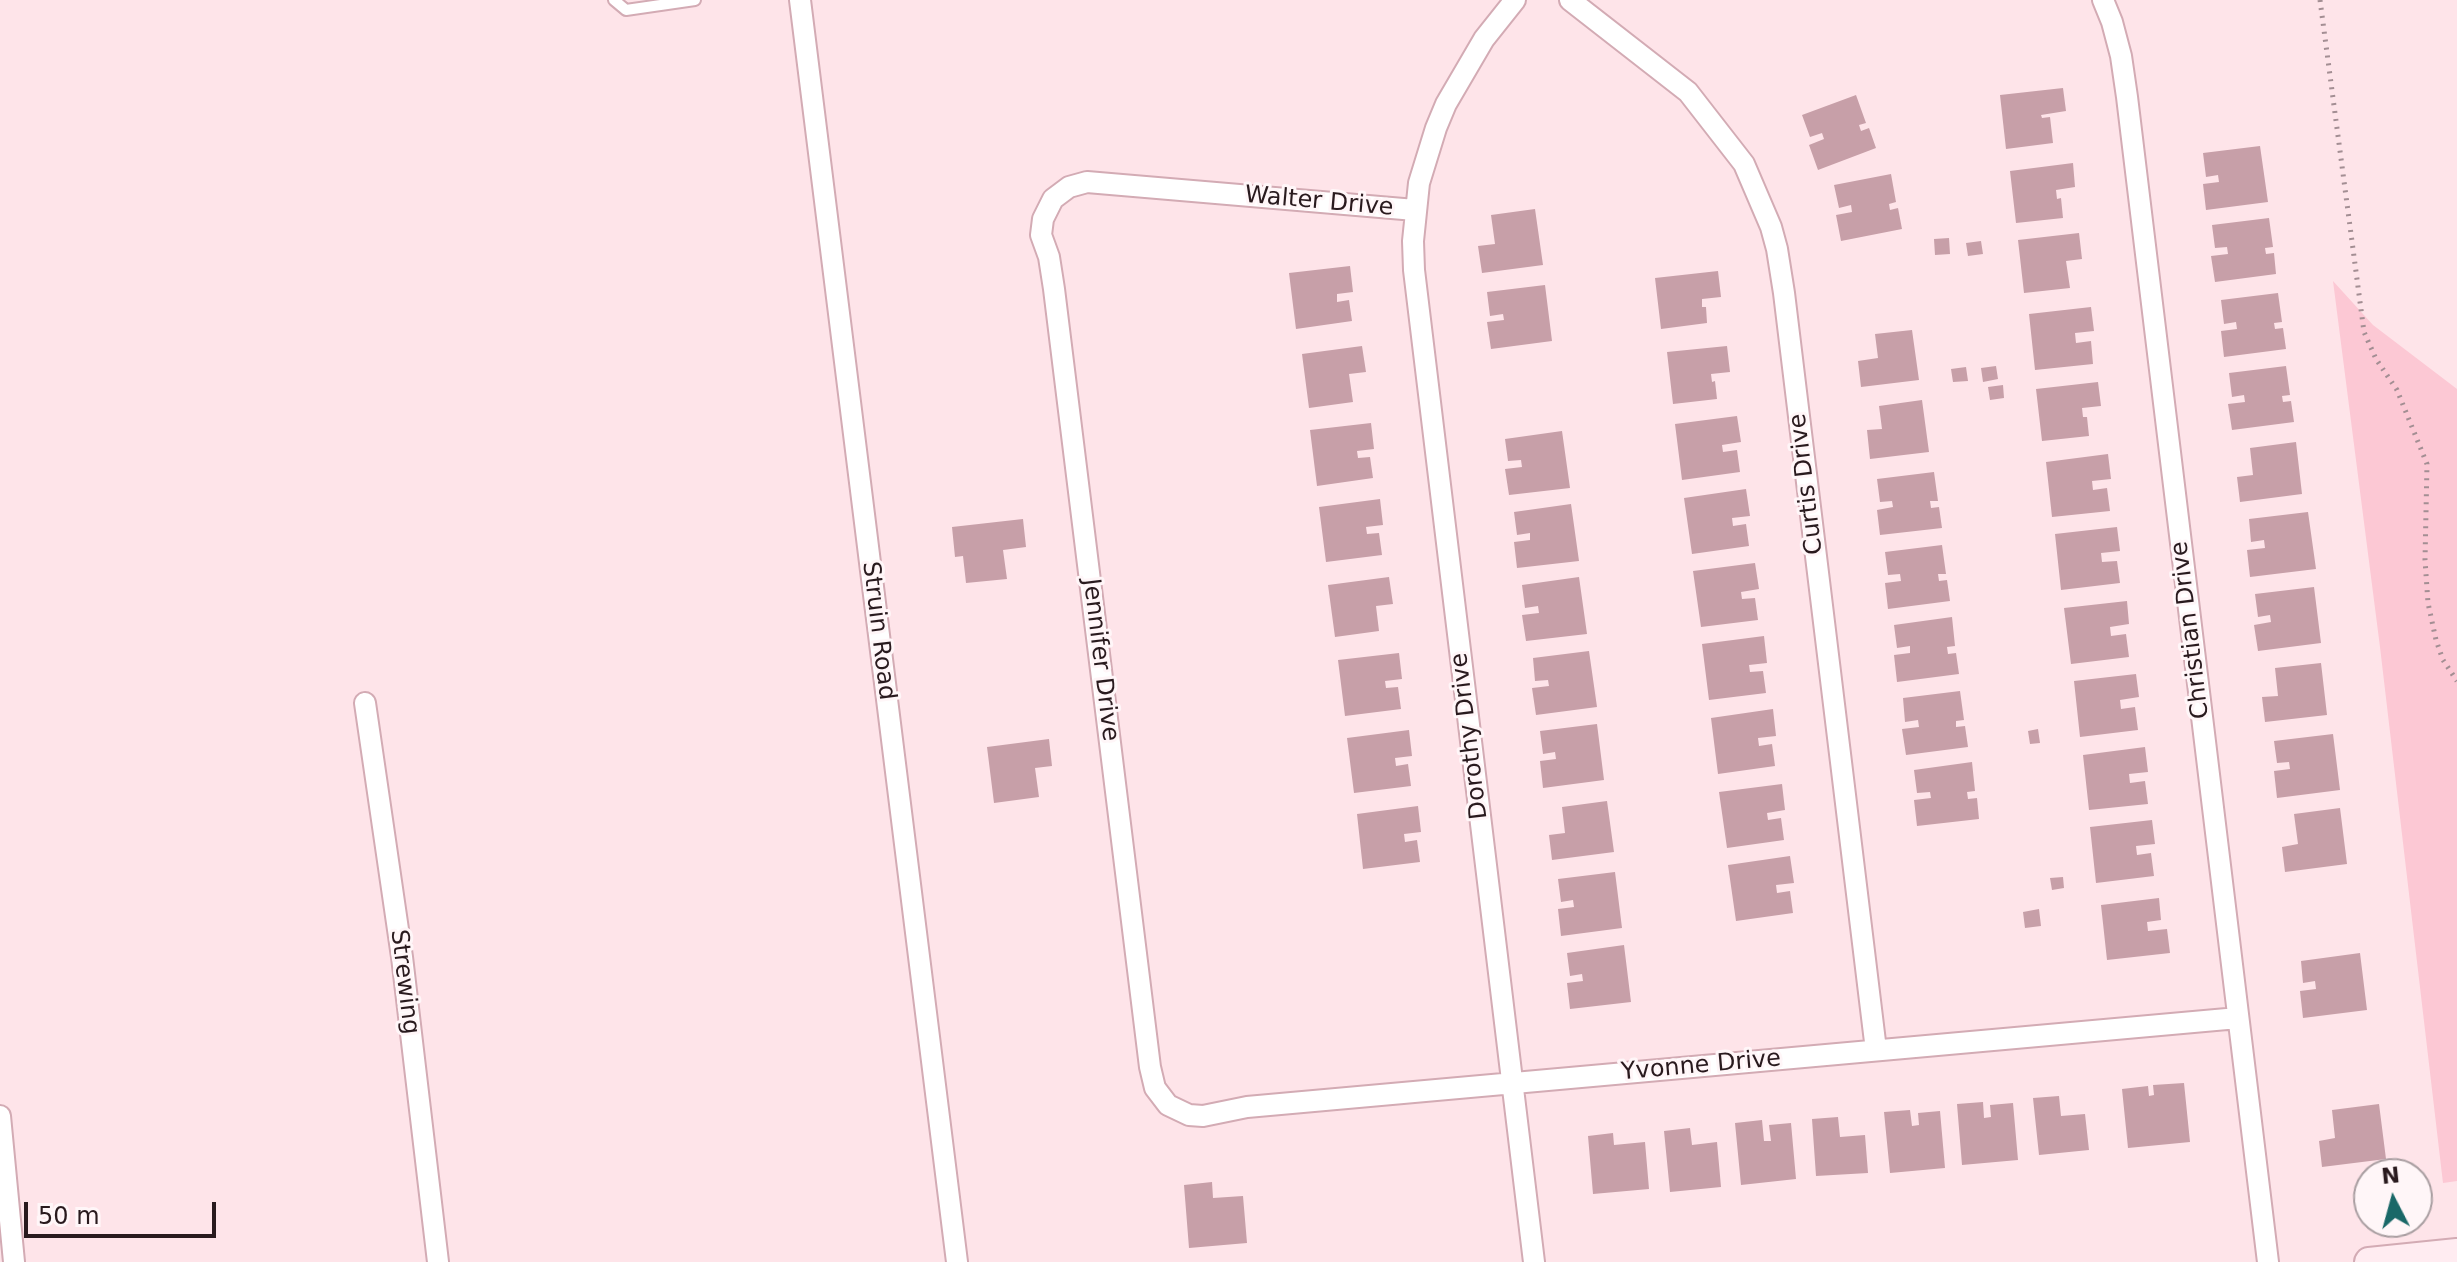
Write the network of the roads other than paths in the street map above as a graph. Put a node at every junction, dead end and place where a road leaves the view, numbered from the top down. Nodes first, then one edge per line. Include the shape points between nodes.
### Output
1 (614, 0) edge
2 (695, 0) edge
3 (800, 0) edge
4 (1515, 0) edge
5 (1570, 0) edge
6 (2103, 0) edge
7 (1415, 210) junction
8 (1046, 211) joint
9 (365, 703) dead end
10 (2238, 1018) junction
11 (1876, 1050) junction
12 (1512, 1083) junction
13 (1168, 1105) joint
14 (0, 1116) edge
15 (9, 1253) edge
16 (2457, 1253) edge
17 (438, 1262) edge
18 (957, 1262) edge
19 (1534, 1262) edge
20 (2268, 1262) edge
21 (2369, 1262) edge

1 - 2 lane via 626,10
3 - 18 street, Struin Road
4 - 7 street, Walter Drive via 1484,39 1446,104 1426,155
5 - 11 street, Curtis Drive via 1688,92 1744,164 1771,227 1784,293
6 - 10 street, Christian Drive via 2121,56 2127,97
7 - 8 street, Walter Drive via 1087,182 1069,187
7 - 12 street, Dorothy Drive via 1414,270
8 - 13 street, Jennifer Drive via 1041,235 1054,289 1150,1067 1155,1088
9 - 17 street, Strewing
10 - 11 street, Yvonne Drive
10 - 20 street, Christian Drive
11 - 12 street, Yvonne Drive
12 - 13 street, Yvonne Drive via 1247,1107 1203,1116
12 - 19 street, Dorothy Drive
14 - 15 street
16 - 21 main road

